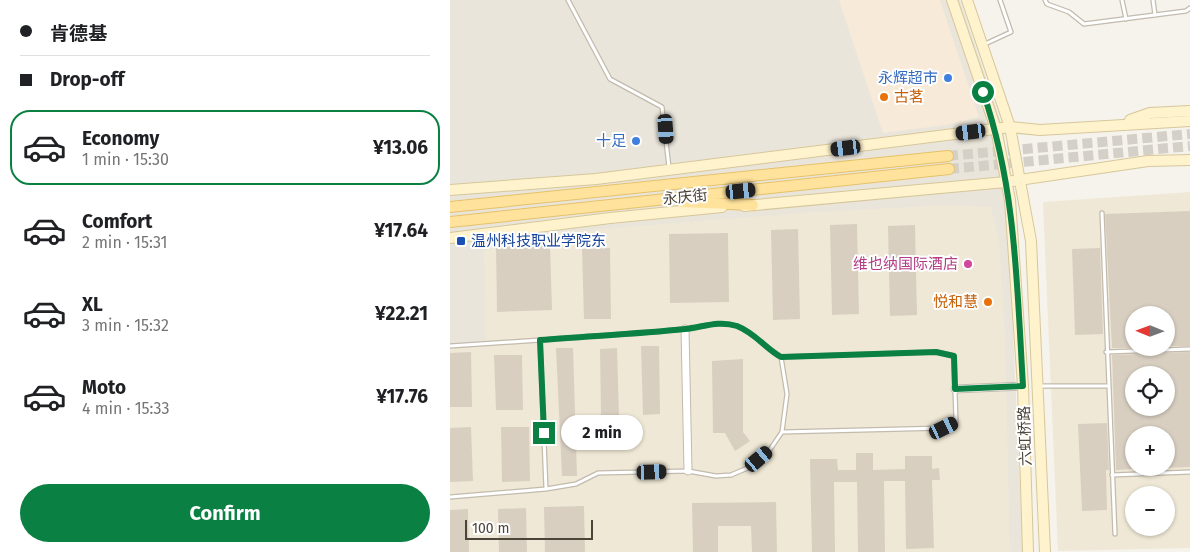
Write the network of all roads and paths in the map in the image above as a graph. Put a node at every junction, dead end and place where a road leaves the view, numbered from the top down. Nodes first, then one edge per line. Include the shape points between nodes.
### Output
1 (568, 0) edge
2 (952, 0) edge
3 (967, 0) edge
4 (1000, 0) edge
5 (1045, 0) edge
6 (1122, 0) edge
7 (1153, 0) edge
8 (1190, 8) edge
9 (1155, 15) junction
10 (1126, 19) junction
11 (985, 44) dead end
12 (1190, 112) edge
13 (1190, 121) edge
14 (1119, 124) junction
15 (1010, 127) junction
16 (996, 129) junction
17 (948, 156) tunnel mouth
18 (1190, 160) edge
19 (949, 169) tunnel mouth
20 (670, 170) junction
21 (1021, 180) junction
22 (1006, 182) junction
23 (450, 190) edge
24 (646, 201) junction
25 (753, 205) junction
26 (450, 207) edge
27 (1102, 213) dead end
28 (450, 222) edge
29 (450, 238) edge
30 (685, 329) junction
31 (540, 340) junction
32 (450, 346) edge
33 (1190, 349) edge
34 (1106, 352) junction
35 (781, 357) junction
36 (1023, 386) junction
37 (1037, 386) junction
38 (1107, 386) junction
39 (955, 389) junction
40 (782, 432) junction
41 (688, 471) junction
42 (1190, 472) edge
43 (1112, 475) junction
44 (546, 489) junction
45 (450, 497) edge
46 (1115, 534) dead end
47 (1028, 552) edge
48 (1045, 552) edge

1 - 20 lane via 610,79 662,107
2 - 16 main road, 六虹桥路
3 - 15 main road, 六虹桥路
4 - 11 lane via 1011,32
5 - 10 lane via 1084,24
6 - 10 lane
7 - 9 lane
8 - 9 lane
9 - 10 lane
12 - 14 main road via 1150,113
13 - 14 main road
14 - 15 main road via 1040,130
15 - 16 main road
15 - 21 main road, 六虹桥路
16 - 20 main road
16 - 22 main road, 六虹桥路
17 - 26 main road, 永庆街
18 - 21 main road via 1148,161
19 - 24 main road, 永庆街
20 - 23 main road via 596,180
21 - 22 main road
21 - 37 main road, 六虹桥路 via 1031,241
22 - 25 main road
22 - 36 main road, 六虹桥路
24 - 25 main road
24 - 28 main road, 永庆街
25 - 29 main road via 610,218
27 - 34 lane
30 - 31 lane
30 - 35 lane via 719,322 737,326 753,334 767,349
30 - 41 street
31 - 32 lane
31 - 44 lane
33 - 34 lane
34 - 38 lane
35 - 39 lane via 936,352 954,356
35 - 40 lane via 787,394
36 - 39 street
36 - 47 main road, 六虹桥路
37 - 38 lane
37 - 48 main road, 六虹桥路
38 - 43 lane
39 - 40 lane via 956,423 944,428
40 - 41 lane via 750,467 731,475
41 - 44 lane via 598,473 576,484
42 - 43 lane
43 - 46 lane
44 - 45 lane

